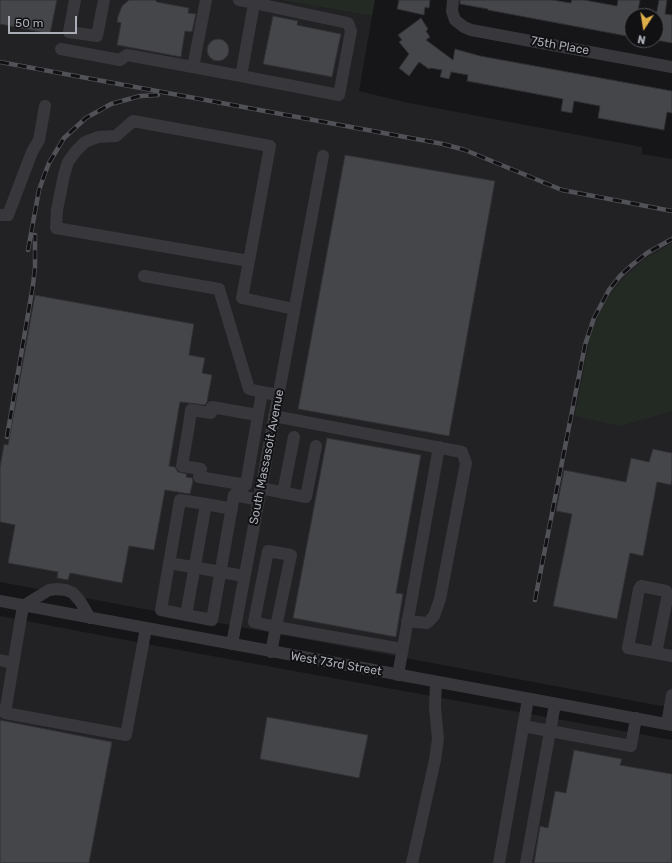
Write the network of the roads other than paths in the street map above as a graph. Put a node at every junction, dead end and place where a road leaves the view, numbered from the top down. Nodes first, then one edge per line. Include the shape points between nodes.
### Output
1 (75, 0) edge
2 (104, 0) edge
3 (206, 0) edge
4 (238, 0) edge
5 (453, 0) edge
6 (254, 4) junction
7 (61, 49) dead end
8 (193, 67) junction
9 (672, 67) edge
10 (241, 76) junction
11 (46, 106) dead end
12 (323, 156) dead end
13 (0, 215) edge
14 (249, 261) junction
15 (144, 276) dead end
16 (294, 309) junction
17 (262, 392) junction
18 (278, 395) junction
19 (257, 415) junction
20 (274, 416) junction
21 (294, 437) dead end
22 (316, 446) dead end
23 (439, 447) junction
24 (246, 485) junction
25 (283, 493) junction
26 (259, 494) junction
27 (234, 495) junction
28 (206, 504) junction
29 (232, 509) junction
30 (250, 548) junction
31 (268, 551) junction
32 (169, 563) junction
33 (194, 568) junction
34 (220, 572) junction
35 (244, 576) junction
36 (0, 601) edge
37 (23, 606) junction
38 (186, 615) junction
39 (90, 618) junction
40 (407, 621) junction
41 (276, 627) junction
42 (146, 628) junction
43 (232, 644) junction
44 (402, 649) junction
45 (271, 652) junction
46 (656, 653) junction
47 (672, 656) edge
48 (0, 660) edge
49 (13, 663) junction
50 (398, 675) junction
51 (436, 682) junction
52 (672, 695) edge
53 (528, 699) junction
54 (555, 704) junction
55 (636, 718) junction
56 (669, 725) edge
57 (523, 726) junction
58 (550, 731) junction
59 (412, 863) edge
60 (499, 863) edge
61 (526, 863) edge

1 - 2 street via 70,32 97,36
3 - 8 street
4 - 6 street
5 - 9 street, 75th Place via 454,17 459,24 471,30
6 - 10 street
6 - 10 street via 348,23 351,31 339,95
7 - 8 street via 120,60 127,55
8 - 10 street
11 - 13 street via 38,140 8,215
12 - 16 street, South Massasoit Avenue
14 - 14 street via 56,228 57,210 68,162 85,142 98,137 116,136 133,122 270,146
14 - 16 street via 242,298
15 - 17 street via 219,289 249,389
16 - 18 street, South Massasoit Avenue
17 - 18 street
17 - 19 street
18 - 20 street, South Massasoit Avenue
19 - 24 street
19 - 24 street via 212,407 211,413 191,410 186,438 182,466 201,469 199,477
20 - 23 street
20 - 26 street, South Massasoit Avenue
21 - 25 street
22 - 25 street via 306,497
23 - 40 street
23 - 40 street via 462,452 466,463 453,536 434,616 427,623
24 - 27 street
25 - 26 street
26 - 27 street
26 - 30 street, South Massasoit Avenue
27 - 29 street
28 - 29 street
28 - 32 street via 180,500
28 - 33 street
29 - 34 street
30 - 31 street
30 - 35 street, South Massasoit Avenue
31 - 41 street via 254,622
31 - 41 street via 291,555
32 - 33 street
32 - 38 street via 161,610
33 - 34 street
33 - 38 street
34 - 35 street
34 - 38 street via 212,620
35 - 43 street, South Massasoit Avenue
36 - 37 street, West 73rd Street
37 - 39 street, West 73rd Street
37 - 39 street via 49,590 66,590 74,593
37 - 49 street
39 - 42 street, West 73rd Street
40 - 44 street
41 - 44 street
41 - 45 street
42 - 43 street, West 73rd Street
42 - 49 street via 126,736 5,712
43 - 45 street, West 73rd Street
44 - 50 street
45 - 50 street, West 73rd Street
46 - 46 street via 628,648 641,586 666,591 668,594
46 - 47 street
48 - 49 street
50 - 51 street, West 73rd Street
51 - 53 street, West 73rd Street
51 - 59 street via 438,739
52 - 56 street
53 - 54 street, West 73rd Street
53 - 57 street
54 - 55 street, West 73rd Street
54 - 58 street
55 - 56 street, West 73rd Street
55 - 58 street via 631,746
57 - 58 street
57 - 60 street
58 - 61 street

